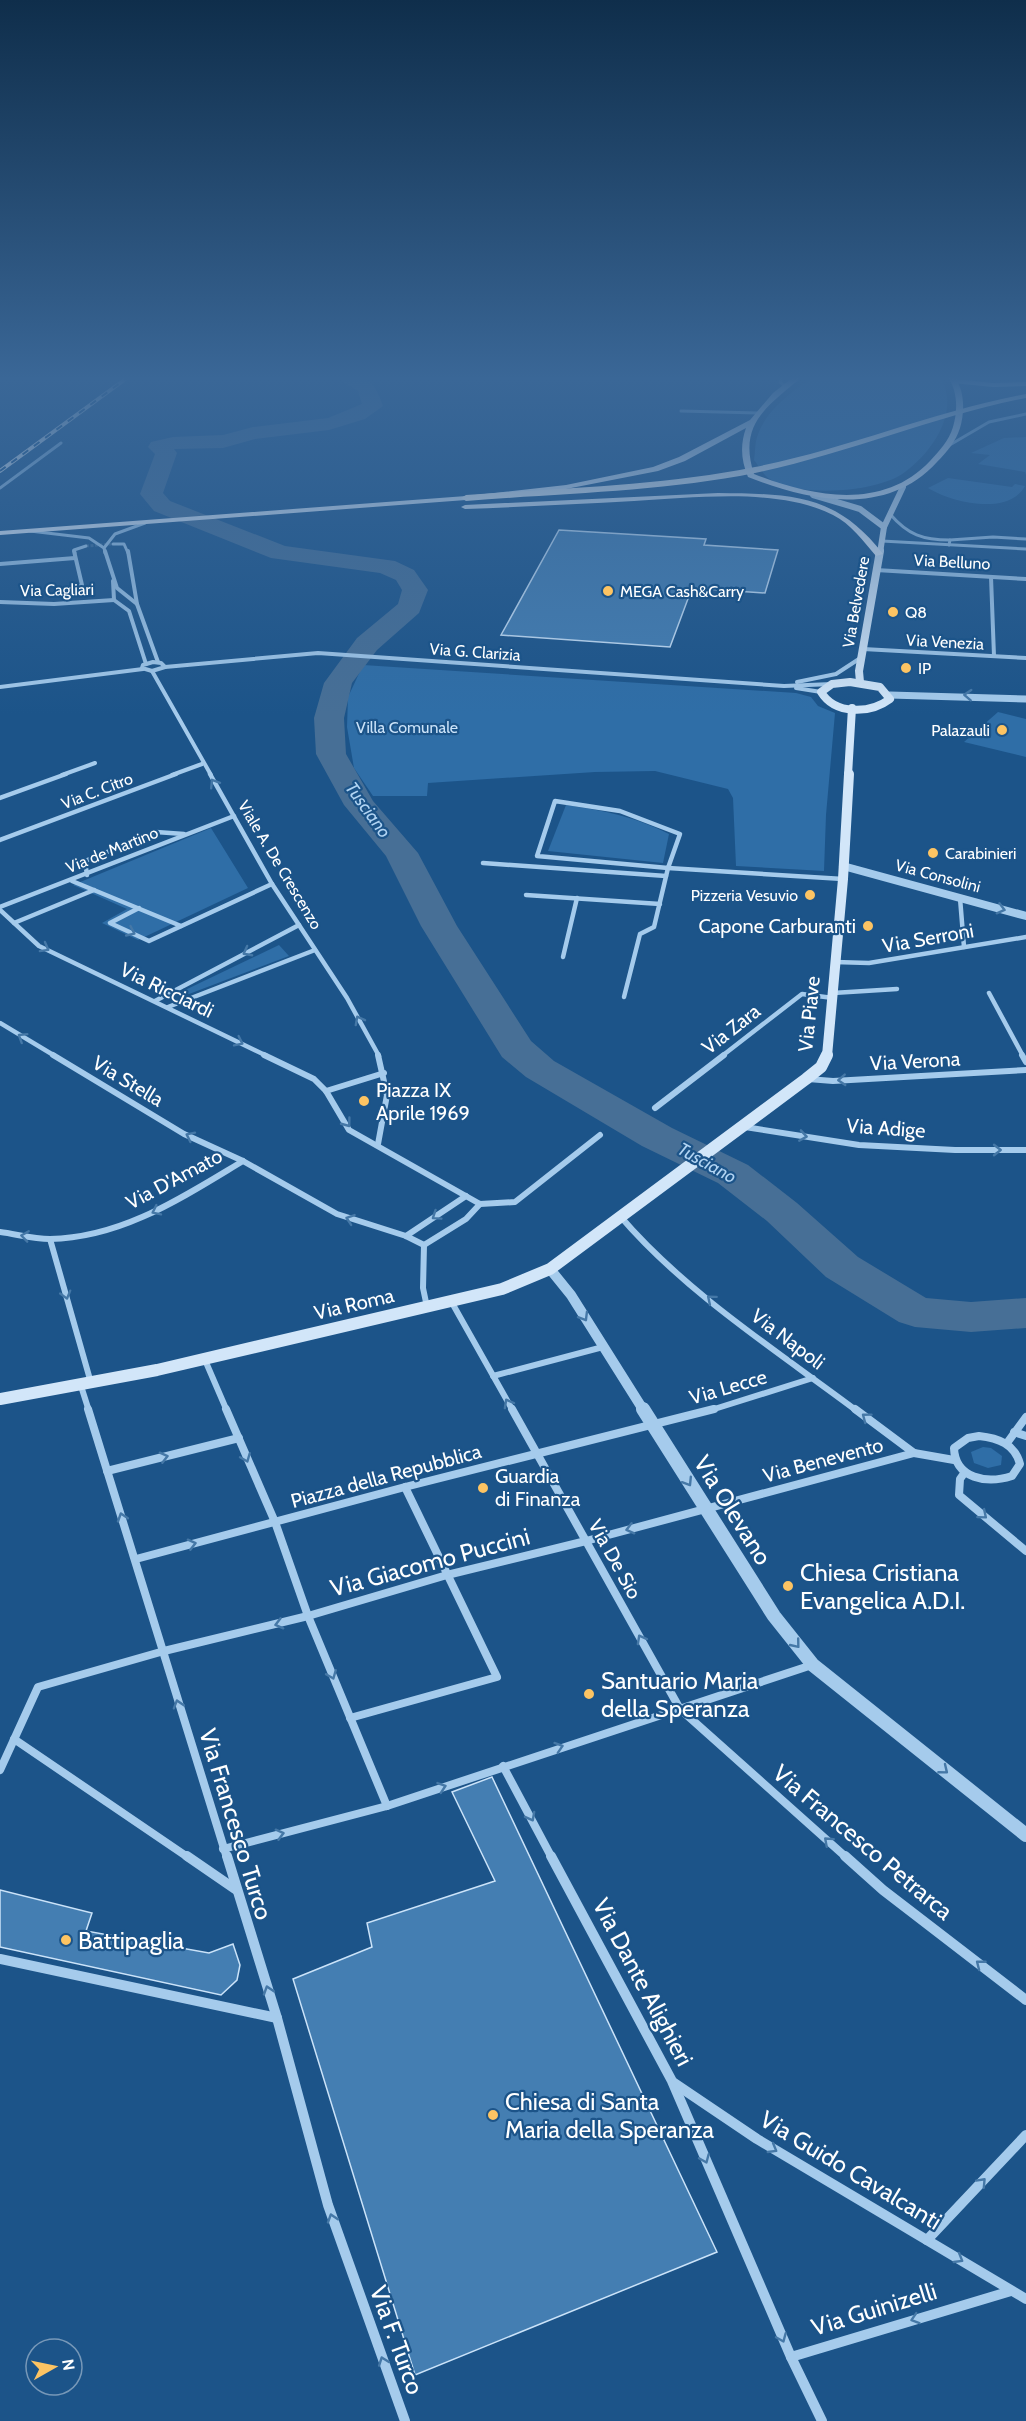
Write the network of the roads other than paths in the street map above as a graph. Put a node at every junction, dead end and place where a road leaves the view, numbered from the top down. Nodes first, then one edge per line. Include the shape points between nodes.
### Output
1 (549, 488) edge
2 (591, 488) edge
3 (786, 488) edge
4 (898, 488) edge
5 (903, 488) edge
6 (809, 494) junction
7 (466, 498) junction
8 (415, 502) junction
9 (243, 514) junction
10 (890, 514) junction
11 (159, 520) junction
12 (884, 526) junction
13 (29, 531) junction
14 (0, 533) edge
15 (1026, 539) edge
16 (882, 541) junction
17 (949, 542) junction
18 (113, 544) dead end
19 (86, 546) tunnel mouth
20 (104, 548) junction
21 (1026, 549) edge
22 (879, 554) junction
23 (75, 558) junction
24 (0, 564) edge
25 (876, 570) junction
26 (991, 577) junction
27 (1026, 579) edge
28 (113, 580) junction
29 (114, 600) junction
30 (0, 602) edge
31 (67, 603) junction
32 (137, 604) junction
33 (862, 653) junction
34 (994, 656) junction
35 (1026, 658) edge
36 (158, 662) junction
37 (146, 663) junction
38 (165, 667) junction
39 (143, 669) junction
40 (152, 671) junction
41 (860, 682) junction
42 (832, 684) junction
43 (766, 685) junction
44 (784, 686) junction
45 (0, 687) edge
46 (821, 692) junction
47 (890, 695) junction
48 (1026, 699) edge
49 (852, 708) junction
50 (95, 763) dead end
51 (202, 764) junction
52 (0, 798) edge
53 (234, 816) junction
54 (188, 834) junction
55 (0, 840) edge
56 (483, 863) dead end
57 (843, 866) junction
58 (667, 872) junction
59 (87, 875) junction
60 (843, 879) junction
61 (72, 881) junction
62 (272, 884) junction
63 (94, 890) junction
64 (526, 895) dead end
65 (577, 898) junction
66 (960, 898) junction
67 (660, 904) junction
68 (139, 908) junction
69 (0, 909) edge
70 (1026, 916) edge
71 (14, 923) junction
72 (299, 925) junction
73 (181, 926) junction
74 (1026, 937) edge
75 (964, 947) junction
76 (315, 950) junction
77 (563, 957) dead end
78 (834, 962) junction
79 (897, 989) dead end
80 (989, 993) dead end
81 (833, 996) junction
82 (624, 997) dead end
83 (155, 1001) junction
84 (168, 1007) junction
85 (0, 1023) edge
86 (1026, 1062) edge
87 (1026, 1070) edge
88 (384, 1073) junction
89 (806, 1079) junction
90 (326, 1091) junction
91 (655, 1108) dead end
92 (745, 1127) junction
93 (600, 1135) dead end
94 (378, 1144) junction
95 (1026, 1150) edge
96 (243, 1161) junction
97 (684, 1168) joint
98 (466, 1196) junction
99 (480, 1204) junction
100 (620, 1216) junction
101 (0, 1232) edge
102 (406, 1236) junction
103 (50, 1239) junction
104 (424, 1245) junction
105 (550, 1269) junction
106 (450, 1301) junction
107 (426, 1307) junction
108 (603, 1347) junction
109 (205, 1360) junction
110 (493, 1376) junction
111 (813, 1377) junction
112 (86, 1385) junction
113 (0, 1399) edge
114 (1026, 1418) edge
115 (652, 1425) junction
116 (1014, 1432) junction
117 (1026, 1436) edge
118 (239, 1438) junction
119 (1006, 1443) junction
120 (914, 1453) junction
121 (536, 1454) junction
122 (954, 1460) junction
123 (107, 1471) junction
124 (965, 1472) junction
125 (405, 1487) junction
126 (706, 1508) junction
127 (275, 1522) junction
128 (586, 1541) junction
129 (1026, 1551) edge
130 (136, 1559) junction
131 (447, 1575) junction
132 (308, 1616) junction
133 (164, 1651) junction
134 (813, 1665) junction
135 (680, 1709) junction
136 (350, 1718) junction
137 (14, 1739) junction
138 (503, 1766) junction
139 (0, 1770) edge
140 (387, 1806) junction
141 (1026, 1835) edge
142 (223, 1850) junction
143 (236, 1890) junction
144 (0, 1959) edge
145 (1026, 2000) edge
146 (277, 2018) junction
147 (672, 2081) junction
148 (1026, 2135) edge
149 (927, 2240) junction
150 (351, 2274) joint
151 (1011, 2291) junction
152 (1026, 2299) edge
153 (791, 2357) junction
154 (403, 2419) edge
155 (822, 2421) edge

1 - 7 main road
2 - 7 highway
3 - 6 main road, Via Belvedere
4 - 6 main road, Via Belvedere via 864,495
5 - 10 main road, Via Belvedere
6 - 8 main road via 713,489
6 - 12 main road, Via Belvedere via 858,507
7 - 8 main road
8 - 9 main road
9 - 11 main road
9 - 22 main road via 755,496 819,506 837,513 854,525
10 - 12 main road, Via Belvedere
10 - 17 street via 908,534
11 - 13 main road
11 - 20 street via 117,532
12 - 16 main road, Via Belvedere
13 - 14 main road
13 - 20 street via 89,538
15 - 17 street via 993,537
16 - 17 street
16 - 22 main road, Via Belvedere
17 - 21 street
18 - 32 street via 127,547
19 - 23 street via 74,550
20 - 28 street
22 - 25 main road, Via Belvedere
23 - 24 street
23 - 31 street via 82,585 67,595
25 - 26 street, Via Belluno
25 - 33 main road, Via Belvedere
26 - 27 street, Via Belluno
26 - 34 street
28 - 29 street
28 - 32 street via 122,597
29 - 31 street, Via Cagliari
29 - 37 street via 129,611
30 - 31 street, Via Cagliari
32 - 36 street
33 - 34 street, Via Venezia
33 - 41 main road, Via Belvedere
33 - 43 street via 827,678
34 - 35 street, Via Venezia
36 - 37 street
36 - 38 street
37 - 39 street
38 - 40 street, Via G. Clarizia
38 - 43 street, Via G. Clarizia via 318,653
39 - 40 street
39 - 45 street
40 - 51 street, Viale A. De Crescenzo
41 - 42 main road
41 - 47 main road via 880,687
42 - 44 street, Via G. Clarizia
42 - 46 main road
43 - 44 street, Via G. Clarizia
44 - 46 street, Via G. Clarizia
46 - 49 main road via 830,703
48 -> 47 street
47 - 49 main road via 881,705
49 - 57 main road
50 - 52 street
53 -> 51 street, Viale A. De Crescenzo
51 - 55 street, Via C. Citro
53 - 54 street, Via de Martino
53 - 62 street, Viale A. De Crescenzo
54 - 59 street, Via de Martino
54 - 59 street via 156,832 85,861
56 - 58 street
57 - 60 main road, Via Piave
57 - 66 street, Via Consolini
58 - 58 street via 680,834 628,811 593,803 555,801 537,856
58 - 60 street
58 - 67 street
59 - 61 street, Via de Martino
60 - 78 main road, Via Piave
61 - 63 street
61 - 69 street, Via de Martino
62 - 72 street, Viale A. De Crescenzo
62 - 73 street
63 - 68 street
63 - 71 street
64 - 65 street
65 - 67 street
65 - 77 street
66 -> 70 street, Via Consolini
66 - 75 street
67 - 82 street via 654,927 640,934
68 - 73 street
68 -> 73 street via 110,923 149,941
69 - 71 street, Via Ricciardi
71 -> 83 street, Via Ricciardi via 39,946
72 - 76 street, Viale A. De Crescenzo
72 -> 83 street
74 - 75 street, Via Serroni
75 - 78 street, Via Serroni via 869,963
76 - 84 street
88 -> 76 street, Viale A. De Crescenzo via 347,998
78 - 81 main road, Via Piave
79 - 81 street, Via Zara
80 - 86 street
81 - 89 main road, Via Piave via 827,1057
81 - 91 street, Via Zara via 802,994
83 - 84 street, Via Ricciardi
84 -> 90 street, Via Ricciardi via 314,1079
96 -> 85 street, Via Stella via 184,1134
87 -> 89 street, Via Verona via 833,1081
88 - 90 street
88 - 94 street via 387,1095
89 - 92 main road, Via Piave
90 -> 94 street via 349,1130
92 -> 95 street, Via Adige via 860,1145
92 - 97 main road, Via Piave
93 - 99 street via 515,1202
94 - 98 street
102 -> 96 street, Via Stella via 337,1214
96 -> 103 street, Via D'Amato via 137,1220 98,1233
97 - 100 main road, Via Roma
98 - 99 street
98 -> 102 street
99 - 104 street via 466,1219
100 - 105 main road, Via Roma
111 -> 100 street, Via Napoli via 736,1321 643,1243
103 -> 101 street, Via D'Amato
102 - 104 street, Via Stella
103 -> 112 street, Via Francesco Turco
104 - 107 street
105 - 106 main road, Via Roma via 502,1289
105 -> 108 street, Via Olevano
106 - 107 main road, Via Roma
106 - 110 street, Via De Sio
107 - 109 main road, Via Roma
108 - 110 street
108 - 115 street, Via Olevano
109 - 112 main road, Via Roma
109 - 118 street, Piazza della Repubblica
121 -> 110 street, Via De Sio
111 - 115 street, Via Lecce via 748,1400
120 -> 111 street, Via Napoli
112 - 113 main road, Via Roma
112 - 123 street, Via Francesco Turco
114 - 116 street
115 - 121 street, Via Lecce
115 -> 126 street, Via Olevano
116 - 117 street
116 - 119 street
123 -> 118 street
118 -> 127 street, Piazza della Repubblica
119 - 122 street via 985,1436 968,1438 954,1448
119 - 124 street via 1019,1456 1020,1464 1012,1476 984,1480
120 - 122 street, Via Napoli
120 - 126 street, Via Benevento
121 - 125 street, Piazza della Repubblica
121 - 128 street, Via De Sio
122 - 124 street
130 -> 123 street, Via Francesco Turco
124 -> 129 street via 960,1479 959,1495
125 - 127 street, Piazza della Repubblica
125 - 131 street
126 -> 128 street, Via Giacomo Puccini
126 -> 134 street, Via Olevano via 774,1616
130 -> 127 street
127 - 132 street
128 - 131 street, Via Giacomo Puccini
135 -> 128 street, Via De Sio
130 - 133 street, Via Francesco Turco
131 - 132 street, Via Giacomo Puccini
131 - 136 street via 497,1677
132 -> 133 street, Via Giacomo Puccini
132 -> 136 street
133 - 137 street, Via Giacomo Puccini via 38,1687
142 -> 133 street, Via Francesco Turco
134 - 135 street
134 -> 141 street, Via Olevano
138 -> 135 street
145 -> 135 street, Via Francesco Petrarca via 883,1890
136 - 140 street
137 - 139 street, Via Giacomo Puccini
137 - 143 street
140 -> 138 street
138 -> 147 street, Via Dante Alighieri
142 -> 140 street
142 - 143 street, Via Francesco Turco
146 -> 143 street, Via Francesco Turco
144 - 146 street
150 -> 146 street, Via Francesco Turco
147 -> 149 street, Via Guido Cavalcanti via 757,2139
147 -> 153 street, Via Dante Alighieri
149 -> 148 street
149 -> 151 street, Via Guido Cavalcanti
154 -> 150 street, Via F. Turco
151 - 152 street
151 -> 153 street, Via Guinizelli
153 - 155 street, Via Dante Alighieri

